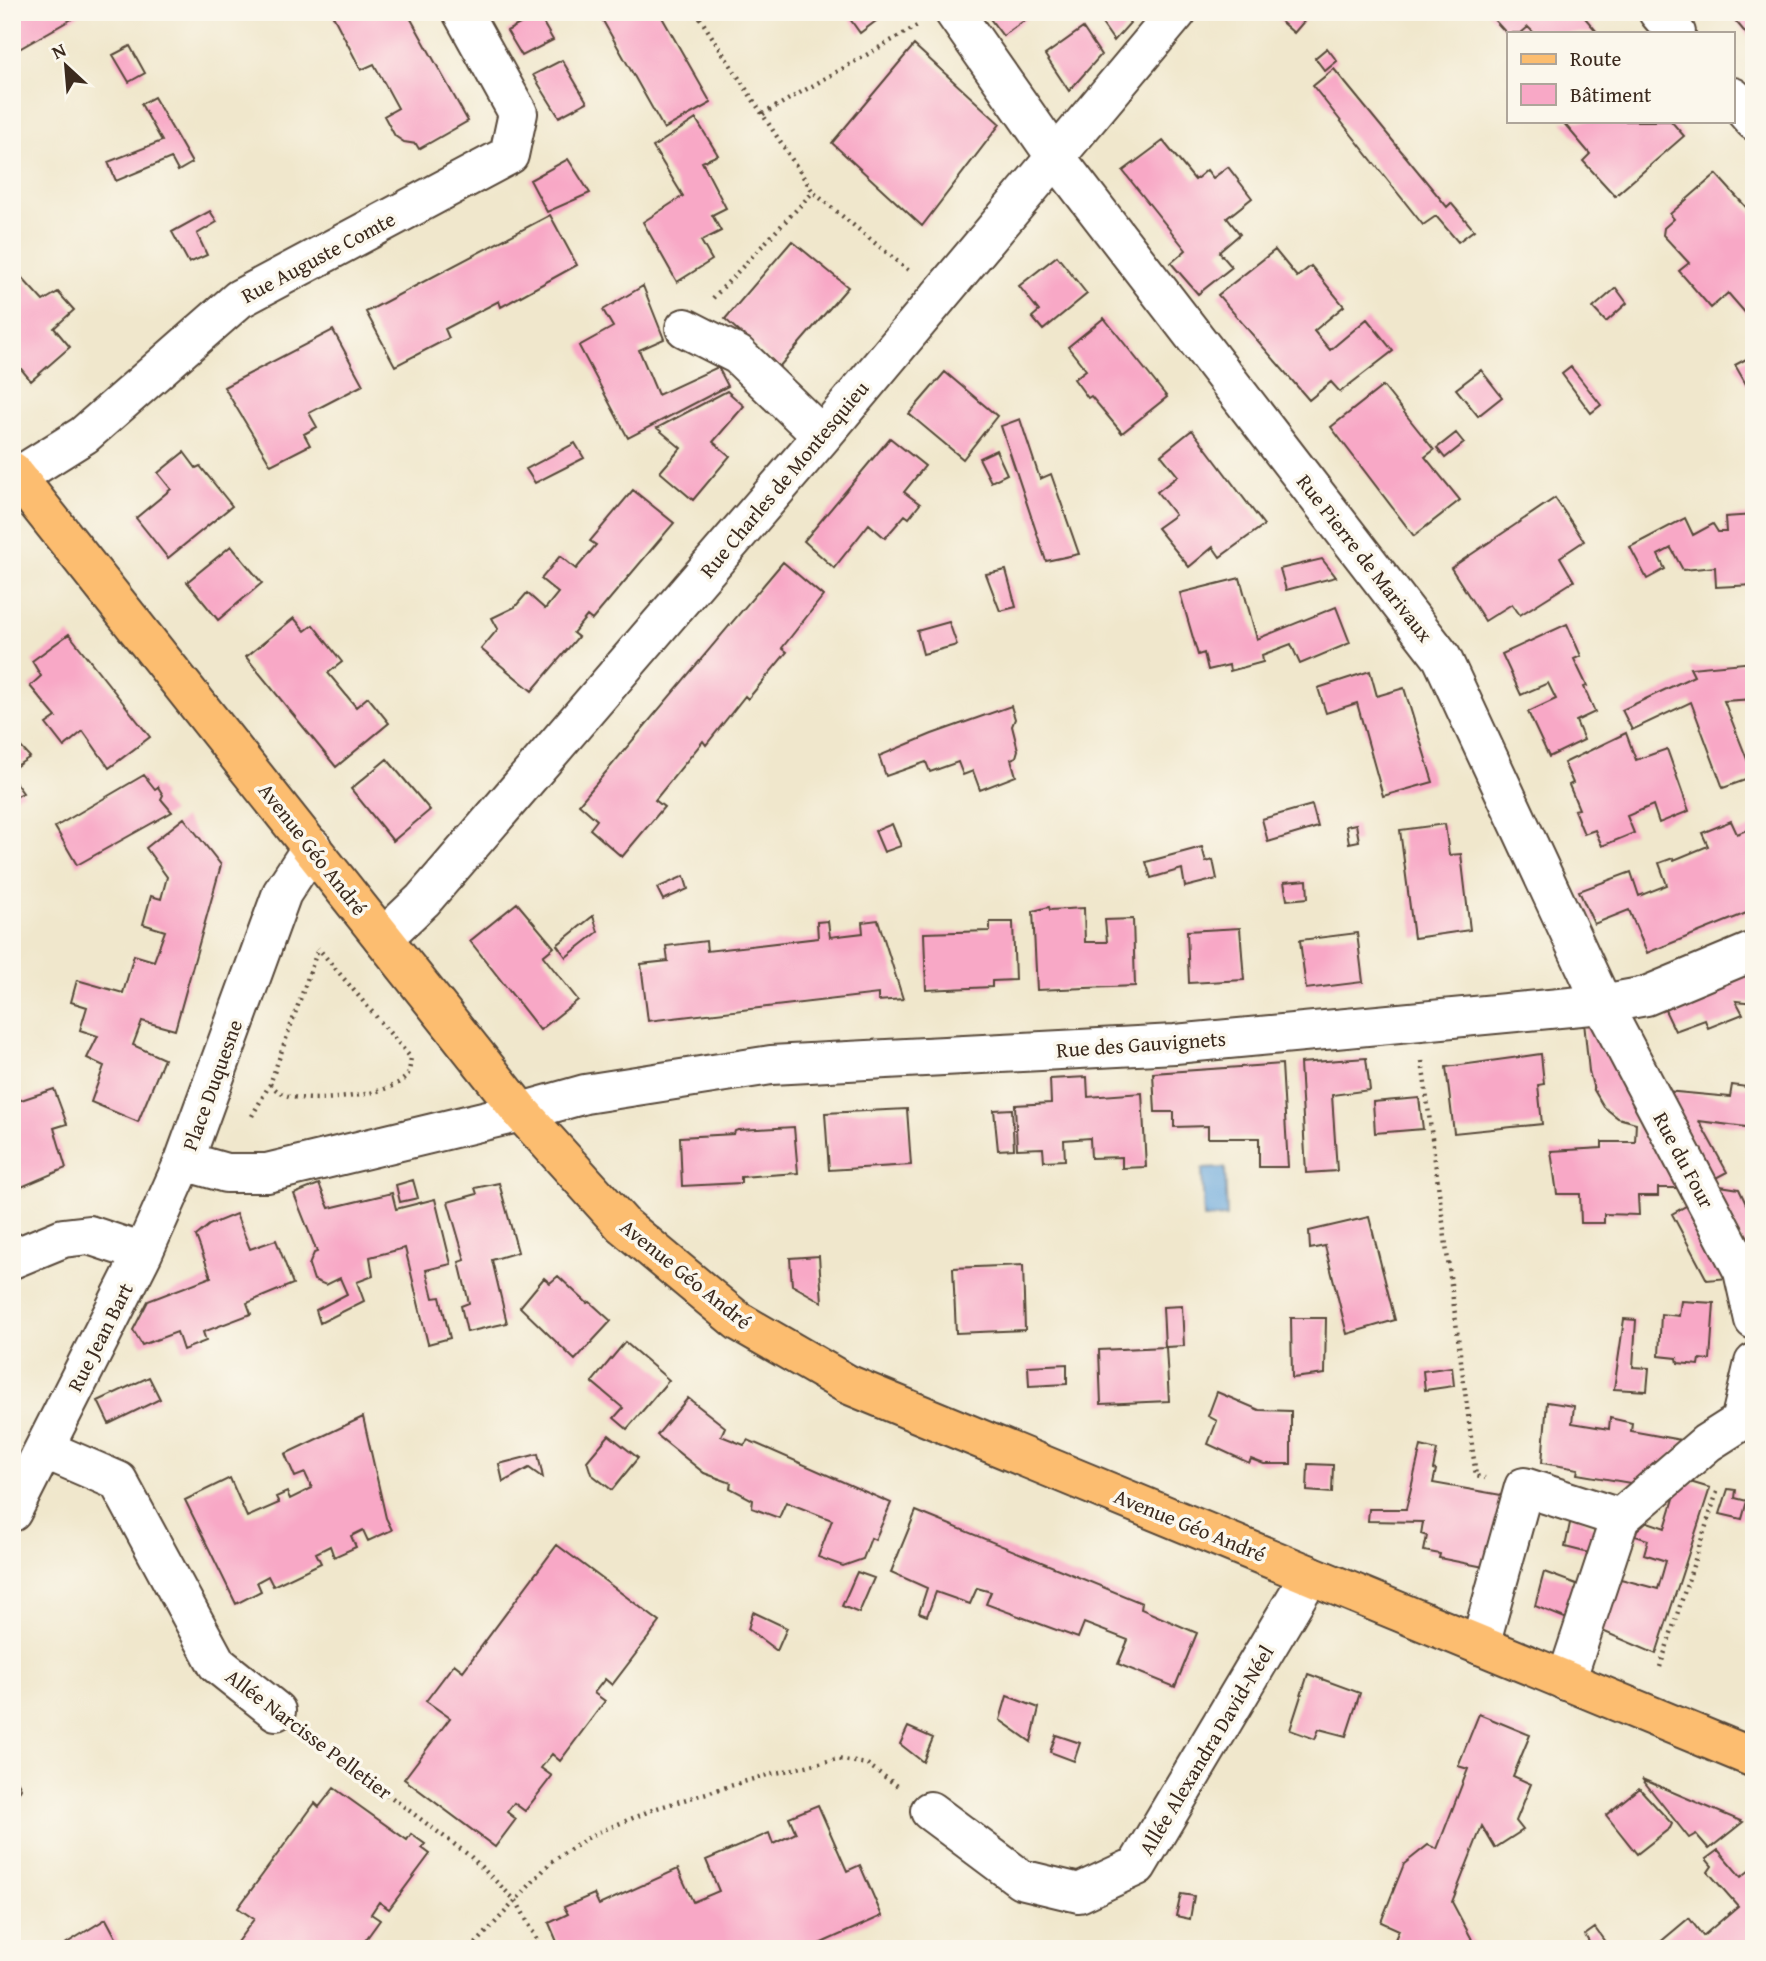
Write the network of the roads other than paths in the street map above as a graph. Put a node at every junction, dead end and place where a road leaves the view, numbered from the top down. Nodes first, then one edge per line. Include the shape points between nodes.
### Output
1 (462, 12) edge
2 (1177, 12) edge
3 (1658, 12) edge
4 (939, 17) edge
5 (1675, 32) edge
6 (1734, 98) edge
7 (1754, 121) edge
8 (1055, 156) junction
9 (685, 328) road end
10 (822, 436) junction
11 (14, 476) edge
12 (312, 847) junction
13 (383, 938) junction
14 (1754, 951) edge
15 (1602, 1004) junction
16 (521, 1112) junction
17 (184, 1161) junction
18 (143, 1253) junction
19 (12, 1259) edge
20 (1754, 1320) edge
21 (1754, 1363) edge
22 (44, 1449) junction
23 (12, 1512) edge
24 (1620, 1518) junction
25 (1310, 1575) junction
26 (1480, 1645) junction
27 (1566, 1681) junction
28 (276, 1711) road end
29 (1754, 1758) edge
30 (930, 1811) road end

1 - 11 street, Rue Auguste Comte via 518,113 509,155 239,299 84,435
2 - 8 street, Rue Charles de Montesquieu
3 - 5 street
4 - 8 street, Rue Pierre de Marivaux
6 - 7 street
8 - 10 street, Rue Charles de Montesquieu
8 - 15 street, Rue Pierre de Marivaux via 1443,659
9 - 10 street via 738,355
10 - 13 street, Rue Charles de Montesquieu via 423,900
11 - 12 main road, Avenue Géo André
12 - 13 main road, Avenue Géo André
12 - 17 street, Place Duquesne via 282,893
13 - 16 main road, Avenue Géo André
14 - 15 street, Rue des Gauvignets via 1646,996
15 - 16 street, Rue des Gauvignets via 1175,1044 771,1065 585,1094
15 - 20 street, Rue du Four via 1743,1270
16 - 17 street, Place Duquesne via 267,1173 226,1172
16 - 25 main road, Avenue Géo André via 623,1225 738,1321 847,1384
17 - 18 street, Rue Jean Bart
18 - 19 street via 89,1235 63,1238
18 - 22 street, Rue Jean Bart
21 - 24 street via 1740,1422 1707,1443
22 - 23 street, Rue Jean Bart
22 - 28 street, Allée Narcisse Pelletier via 118,1481 217,1664
24 - 26 street via 1524,1487
24 - 27 street
25 - 26 main road, Avenue Géo André
25 - 30 street, Allée Alexandra David-Néel via 1136,1866 1079,1893 1021,1879
26 - 27 main road, Avenue Géo André
27 - 29 main road, Avenue Géo André

